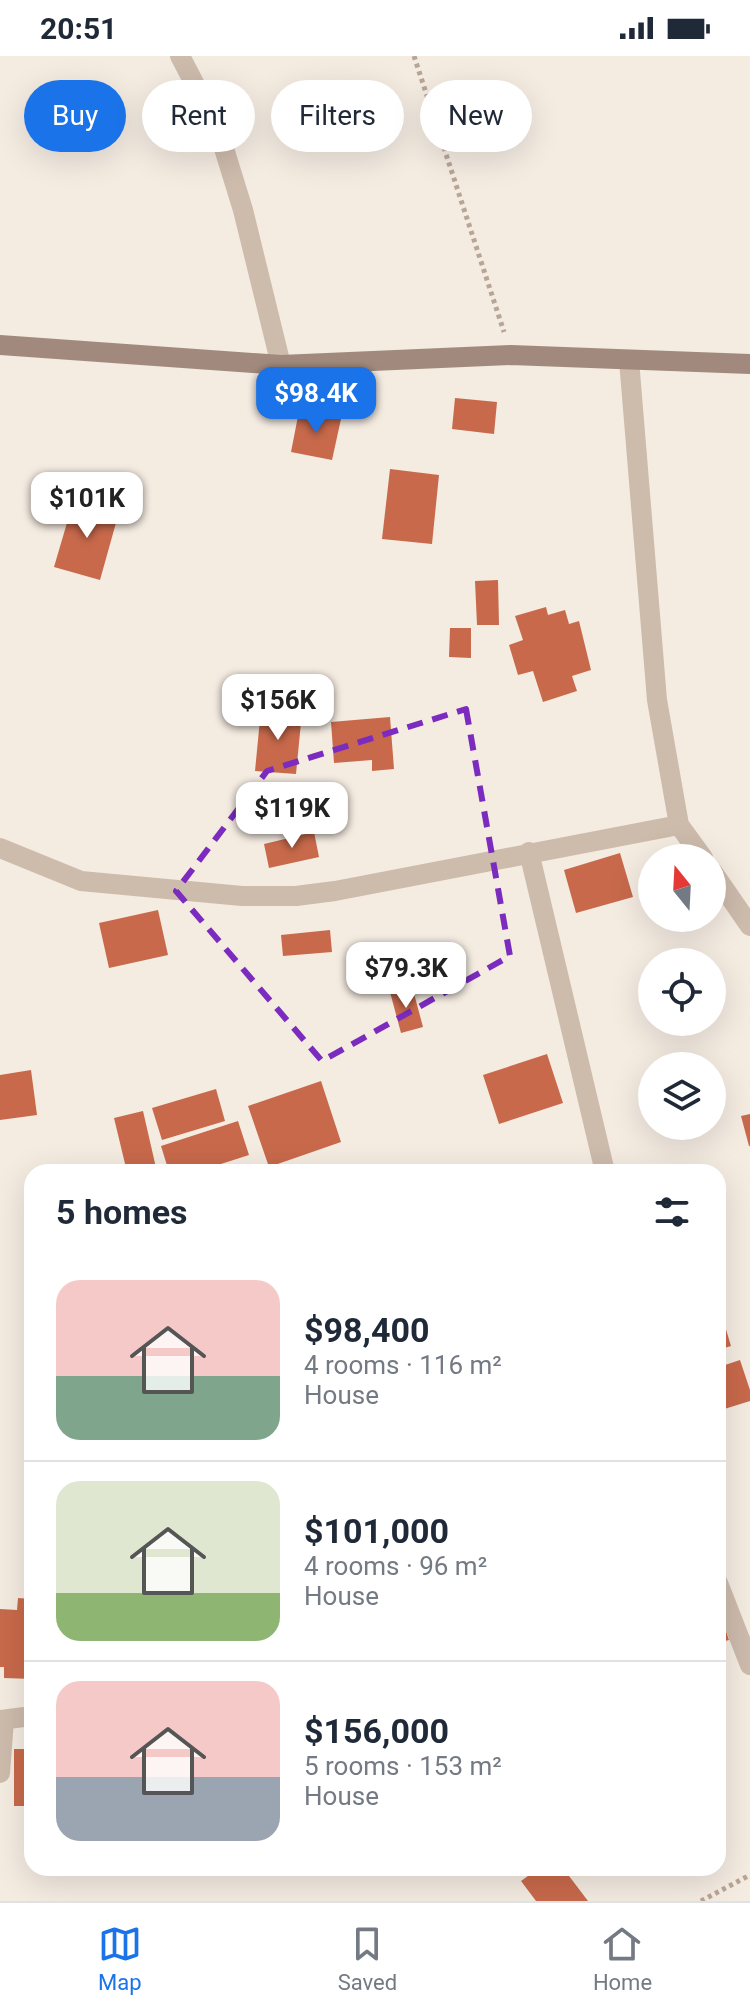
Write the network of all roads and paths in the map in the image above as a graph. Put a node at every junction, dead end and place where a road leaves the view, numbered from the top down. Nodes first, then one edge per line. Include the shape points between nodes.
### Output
1 (180, 56) edge
2 (414, 56) edge
3 (0, 345) edge
4 (511, 355) junction
5 (629, 360) junction
6 (750, 364) edge
7 (281, 365) junction
8 (679, 825) junction
9 (693, 844) edge
10 (0, 848) edge
11 (529, 852) junction
12 (726, 891) edge
13 (750, 926) edge
14 (603, 1164) edge
15 (726, 1604) edge
16 (750, 1665) edge
17 (24, 1717) edge
18 (2, 1720) edge
19 (0, 1773) edge
20 (750, 1875) edge
21 (701, 1901) edge

1 - 7 street via 218,129
2 - 4 path
3 - 7 street
4 - 5 street
4 - 7 street
5 - 6 street
5 - 8 street via 657,700
8 - 9 street
8 - 11 street
10 - 11 street via 81,881 242,896 335,891
11 - 14 street
12 - 13 street
15 - 16 street
17 - 18 street
18 - 19 street
20 - 21 path

